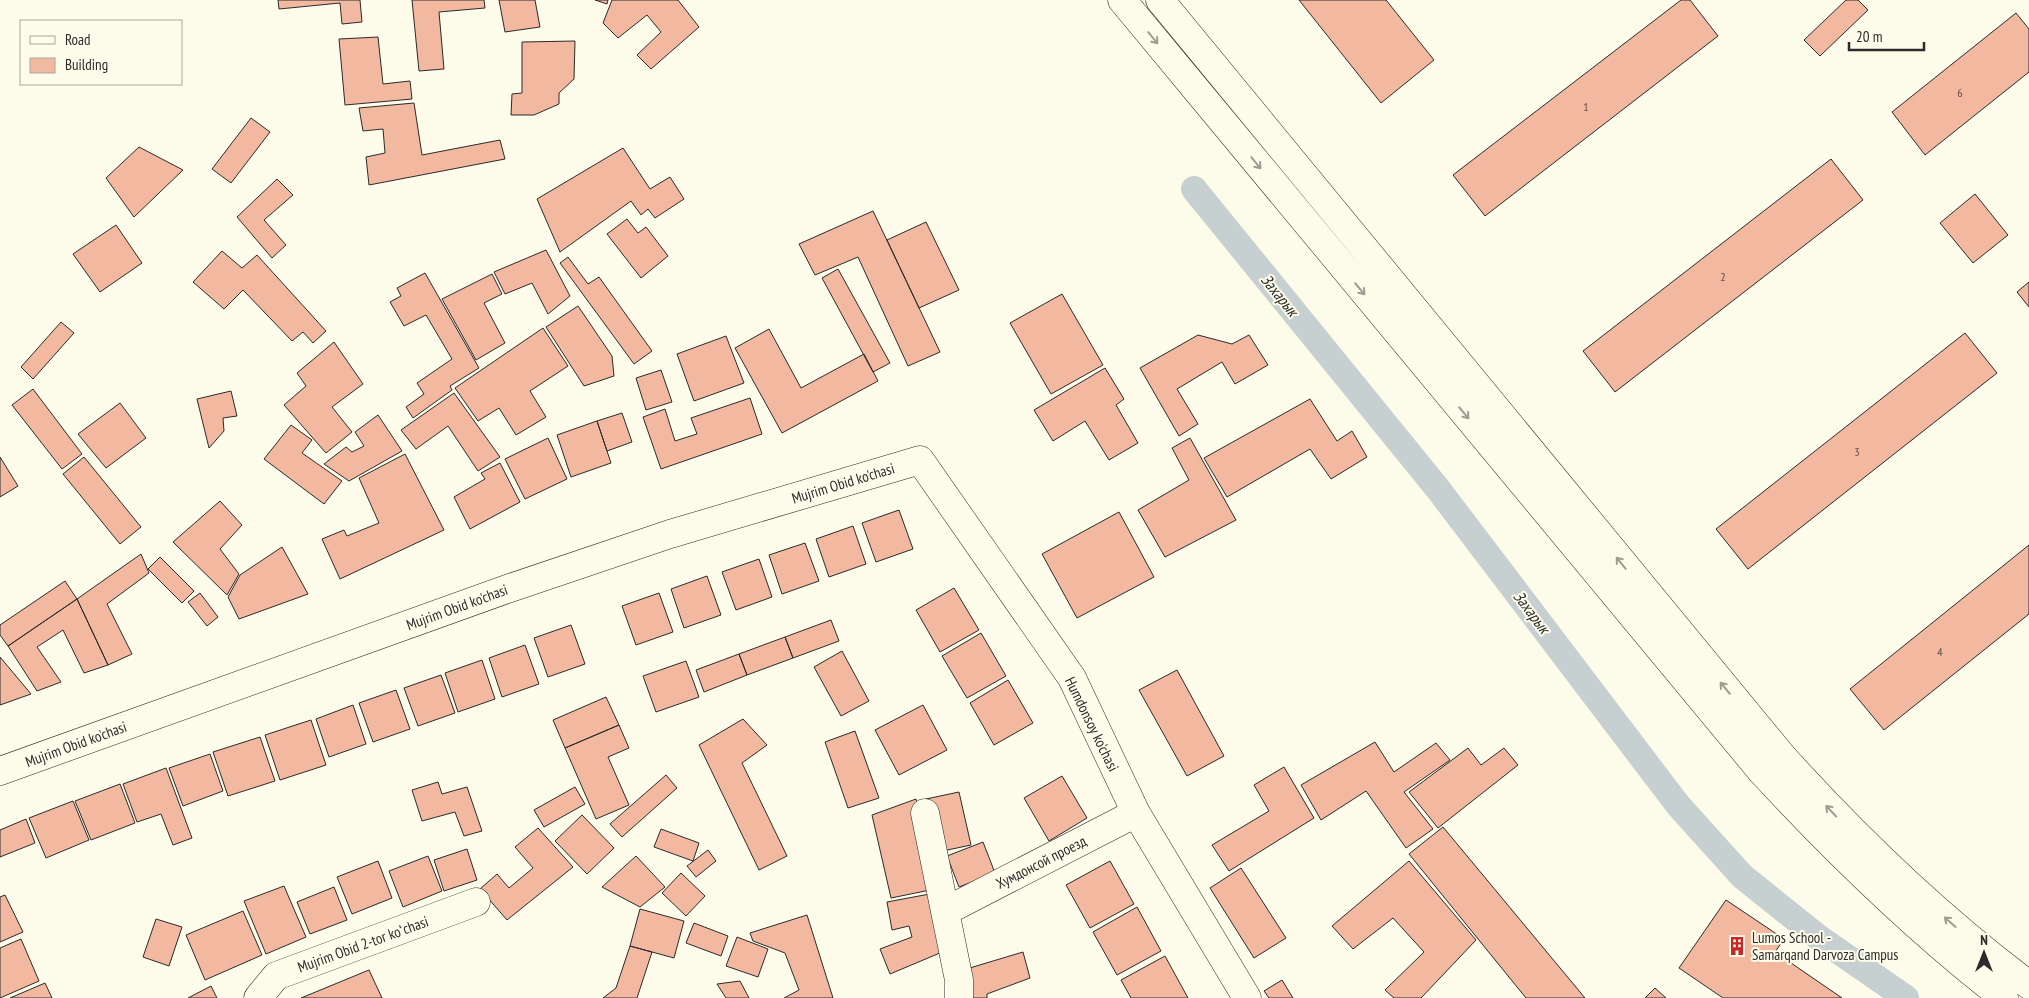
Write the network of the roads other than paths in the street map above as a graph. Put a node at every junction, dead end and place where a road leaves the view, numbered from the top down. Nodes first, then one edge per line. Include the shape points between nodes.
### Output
1 (1122, 0) edge
2 (1160, 0) edge
3 (920, 460) joint
4 (0, 771) edge
5 (1136, 813) junction
6 (925, 814) dead end
7 (476, 902) dead end
8 (946, 911) junction
9 (2029, 985) edge
10 (258, 998) edge
11 (959, 998) edge
12 (1247, 998) edge
13 (2004, 998) edge

1 -> 13 street via 1762,772 1820,835 1900,912
9 -> 2 street via 1959,930 1878,858 1782,756
3 - 4 street, Mujrim Obid ko'chasi via 670,534 528,582
3 - 5 street, Humdonsoy ko'chasi via 1072,678
5 - 8 street, Хумдонсой проезд
5 - 12 street, Humdonsoy ko'chasi
6 - 8 street
7 - 10 street, Mujrim Obid 2-tor koʻchasi via 276,976
8 - 11 street via 959,980

